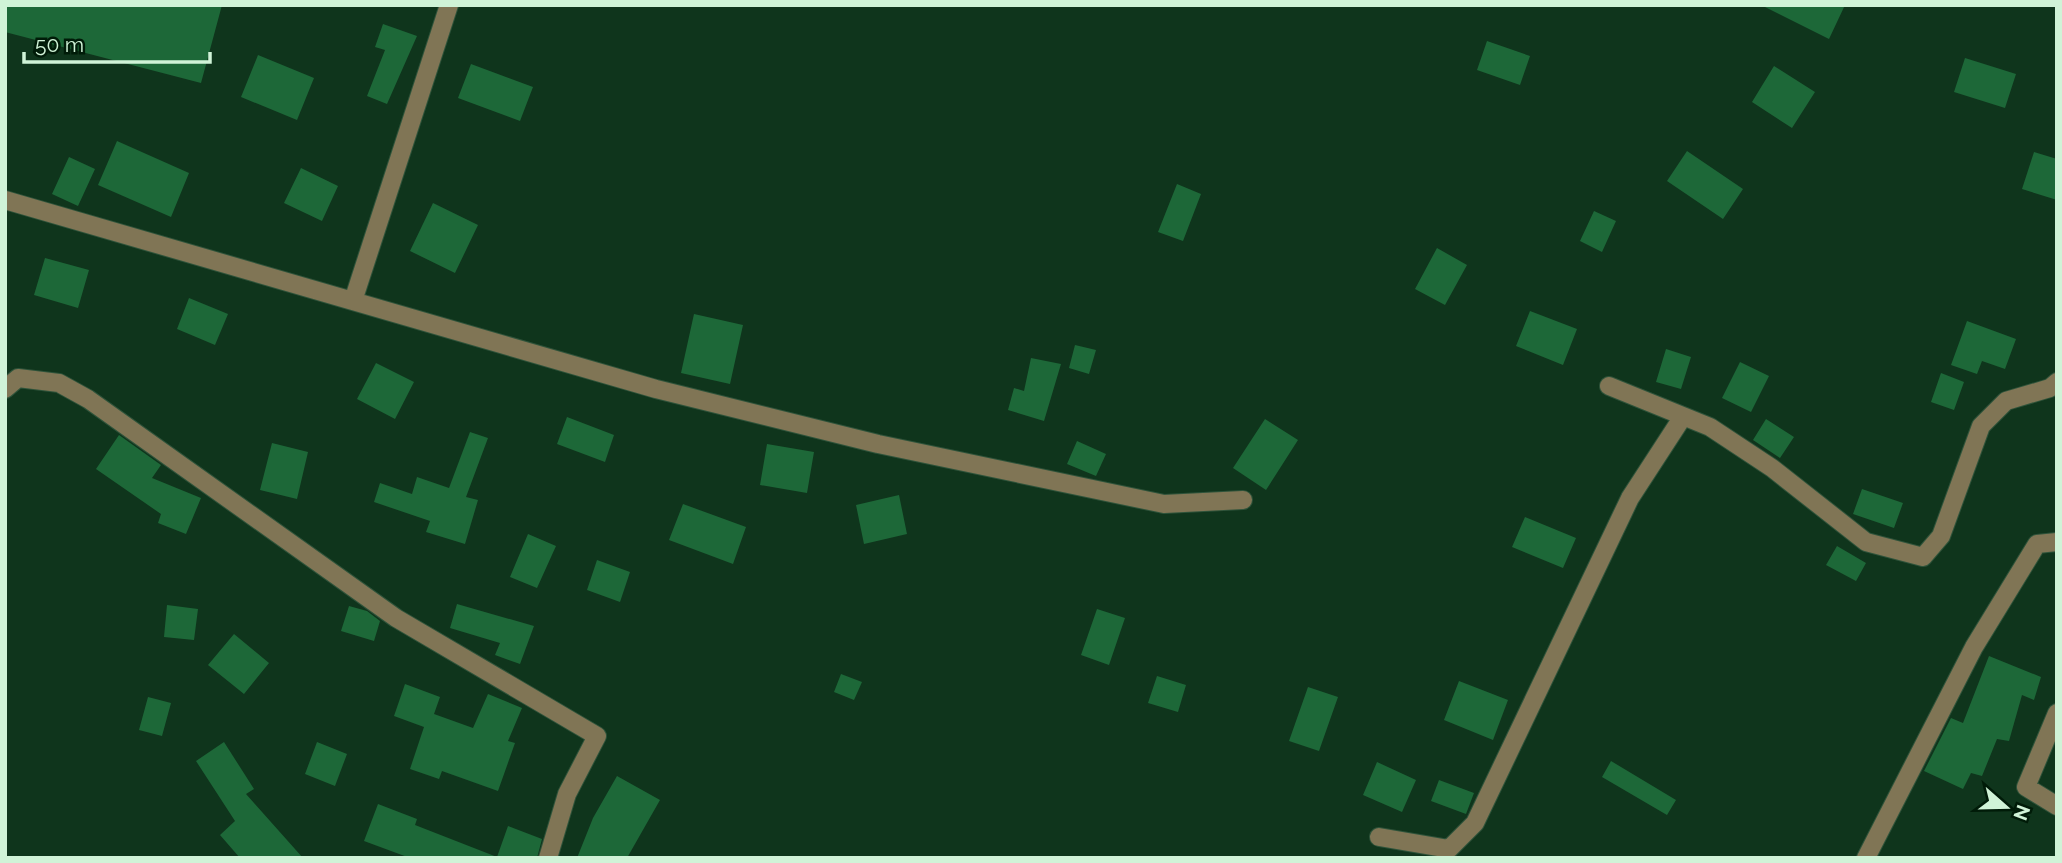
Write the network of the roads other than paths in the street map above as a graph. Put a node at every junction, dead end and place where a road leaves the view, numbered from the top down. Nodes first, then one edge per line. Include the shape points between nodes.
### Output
1 (449, 5) edge
2 (5, 200) edge
3 (353, 301) junction
4 (2057, 382) edge
5 (1609, 386) dead end
6 (5, 389) edge
7 (1682, 418) junction
8 (1243, 500) dead end
9 (2057, 542) edge
10 (2057, 713) edge
11 (2057, 806) edge
12 (1379, 837) dead end
13 (548, 858) edge
14 (1866, 858) edge

1 - 3 street
2 - 3 street
3 - 8 street via 656,389 878,444 1164,504
4 - 7 street via 2006,401 1981,426 1941,536 1923,557 1866,542 1772,468 1710,427
5 - 7 street
6 - 13 street via 18,378 59,383 88,399 396,618 597,736 568,794
7 - 12 street via 1630,498 1475,823 1449,849
9 - 14 street via 2037,544 1974,648
10 - 11 street via 2026,787

